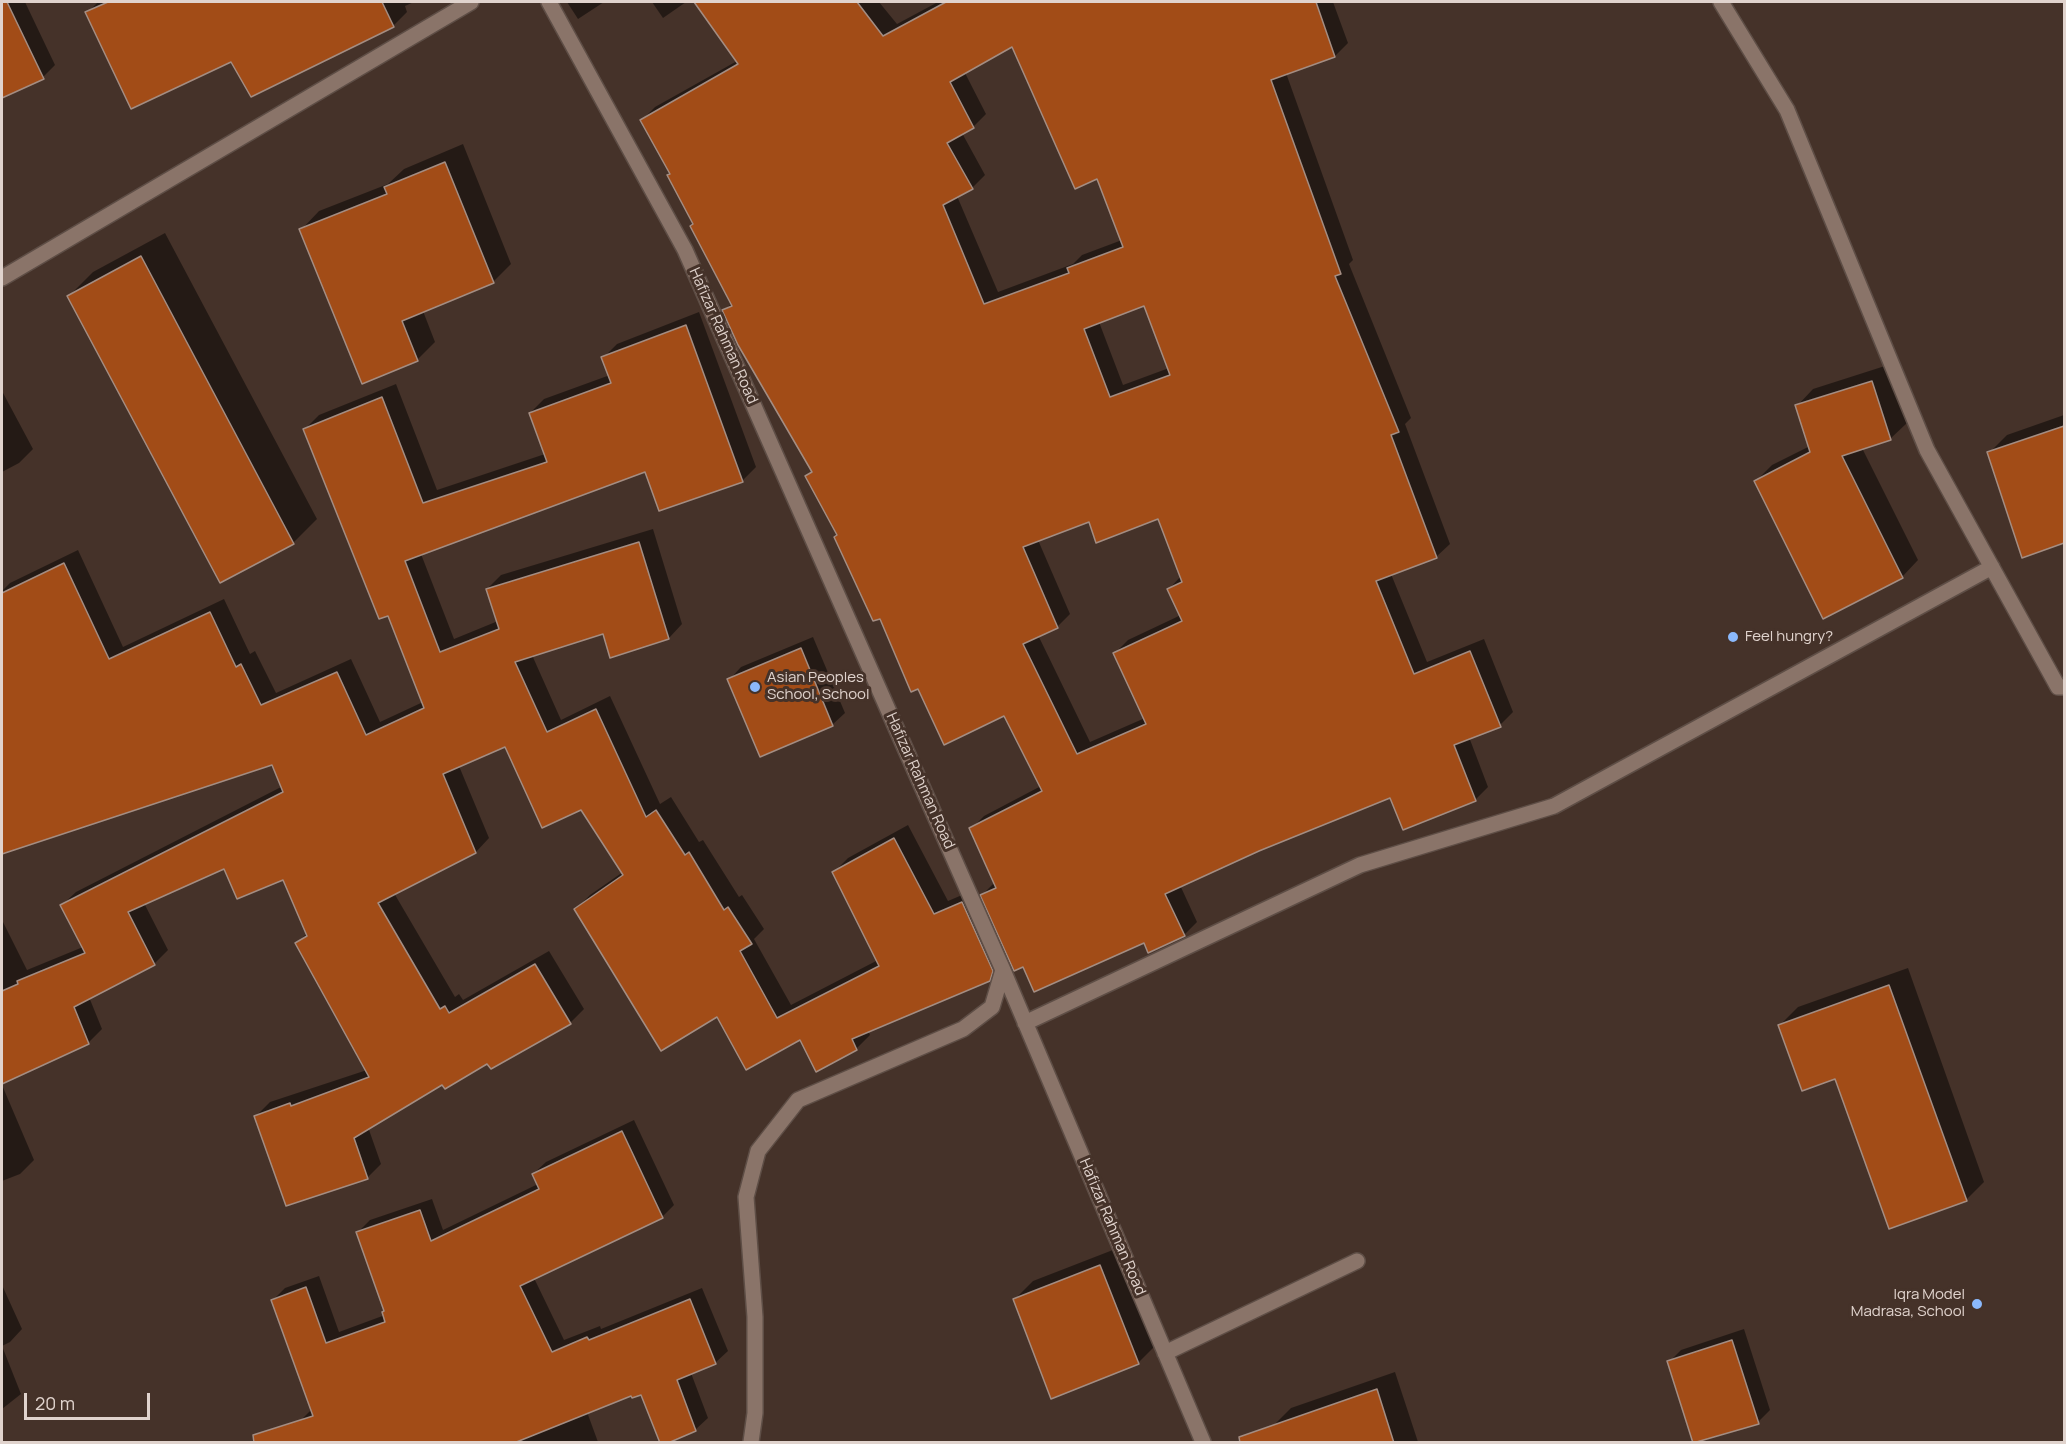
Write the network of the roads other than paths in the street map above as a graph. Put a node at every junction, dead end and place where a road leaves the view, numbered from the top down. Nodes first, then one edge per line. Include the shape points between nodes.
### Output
1 (471, 2) edge
2 (549, 2) edge
3 (1721, 2) edge
4 (2, 278) edge
5 (1992, 567) junction
6 (2064, 687) edge
7 (1003, 970) junction
8 (1025, 1023) junction
9 (1357, 1261) dead end
10 (1166, 1353) junction
11 (751, 1443) edge
12 (1203, 1443) edge

1 - 4 street
2 - 7 street, Hafizar Rahman Road via 685,250
3 - 5 street via 1787,110 1927,450
5 - 6 street via 2058,687
5 - 8 street via 1554,806 1360,865
7 - 8 street, Hafizar Rahman Road
7 - 11 street via 992,1007 985,1013 963,1029 798,1100 758,1151 746,1197 755,1317 755,1413
8 - 10 street, Hafizar Rahman Road
9 - 10 street
10 - 12 street, Hafizar Rahman Road

